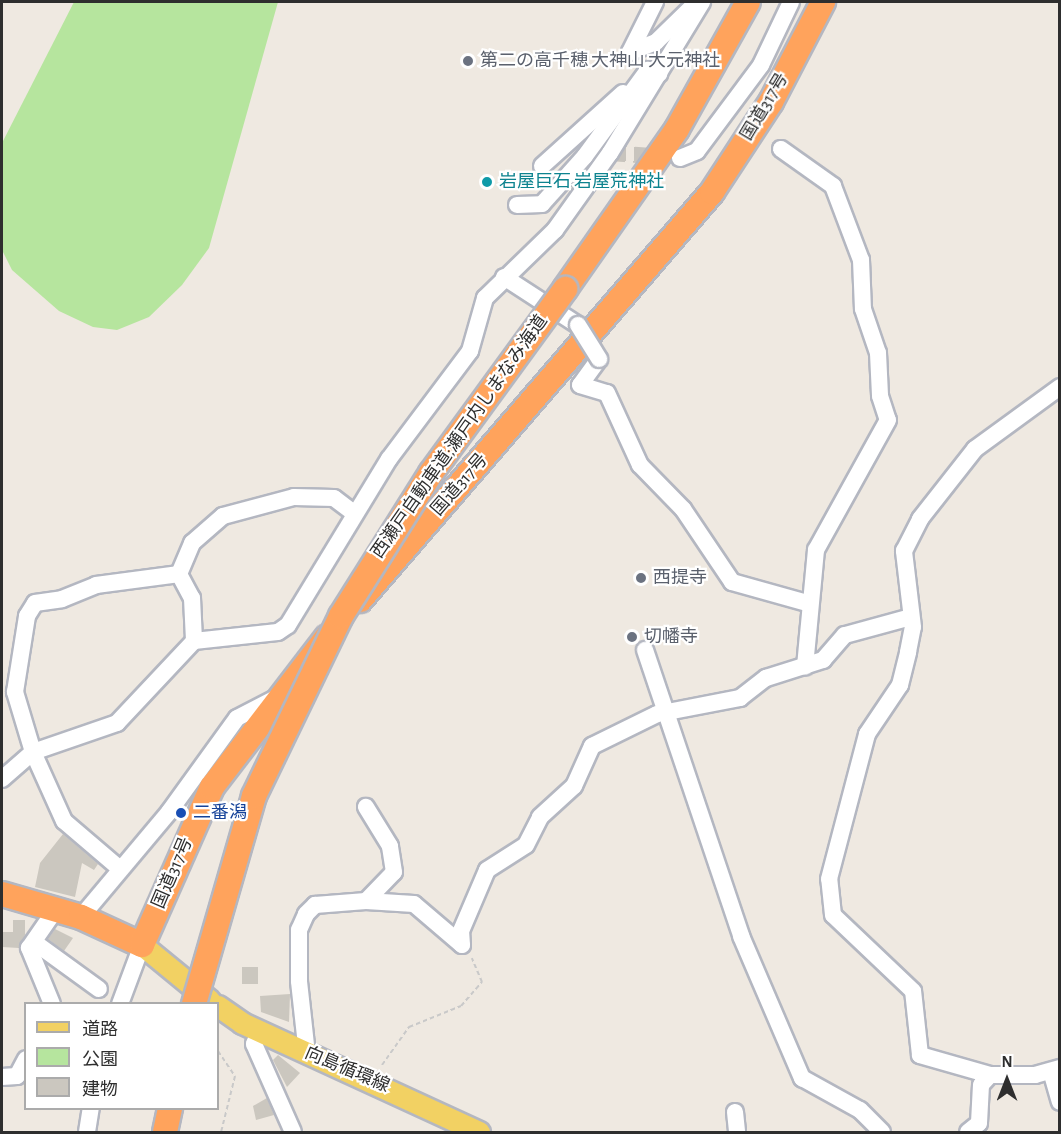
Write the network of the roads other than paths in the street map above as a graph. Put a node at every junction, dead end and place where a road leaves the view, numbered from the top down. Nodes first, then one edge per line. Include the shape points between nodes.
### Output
1 (655, 2) edge
2 (700, 2) edge
3 (748, 2) edge
4 (791, 2) edge
5 (823, 2) edge
6 (654, 72) junction
7 (782, 149) dead end
8 (680, 158) tunnel mouth
9 (542, 166) dead end
10 (517, 205) dead end
11 (504, 277) junction
12 (1059, 387) edge
13 (354, 513) junction
14 (179, 574) junction
15 (807, 603) junction
16 (911, 617) junction
17 (194, 641) junction
18 (645, 650) dead end
19 (805, 666) junction
20 (276, 698) junction
21 (666, 713) junction
22 (33, 752) junction
23 (2, 779) edge
24 (366, 807) dead end
25 (119, 868) junction
26 (2, 894) edge
27 (366, 901) junction
28 (56, 909) junction
29 (81, 917) junction
30 (33, 942) junction
31 (142, 945) junction
32 (99, 989) dead end
33 (51, 1002) edge
34 (121, 1002) edge
35 (195, 1002) edge
36 (212, 1002) edge
37 (219, 1007) edge
38 (259, 1031) junction
39 (307, 1054) junction
40 (24, 1062) edge
41 (1055, 1070) edge
42 (990, 1075) junction
43 (2, 1077) edge
44 (1059, 1102) edge
45 (91, 1110) edge
46 (170, 1110) edge
47 (178, 1110) edge
48 (735, 1112) dead end
49 (87, 1132) edge
50 (165, 1132) edge
51 (174, 1132) edge
52 (293, 1132) edge
53 (479, 1132) edge
54 (737, 1132) edge
55 (882, 1132) edge
56 (968, 1132) edge

1 - 2 street via 630,52 656,42
2 - 6 street
3 - 35 highway, 西瀬戸自動車道;瀬戸内しまなみ海道, bridge via 677,129 431,472 341,616 254,796
4 - 8 street via 761,64 697,151
5 - 20 highway, 国道317号 via 771,102 712,192
6 - 9 street
6 - 10 street via 542,204
6 - 11 street via 555,230
7 - 15 street via 833,186 861,260 862,309 878,353 880,396 888,420 816,550
11 - 13 street via 485,298 470,351
11 - 15 street, bridge via 578,325 599,359 580,385 607,393 640,465 683,508 732,582
12 - 16 street via 975,449 920,519 901,563
13 - 14 street via 334,498 294,496 223,516 192,543
13 - 17 street via 288,625 278,632
14 - 17 street via 192,598
14 - 22 street via 96,585 62,599 35,603 21,643 15,692
15 - 19 street
16 - 19 street via 845,635 823,660
16 - 42 street via 900,685 867,734 828,894 833,915 913,991 920,1055
17 - 22 street via 117,723
18 - 21 street
19 - 21 street via 766,678 740,698
20 - 25 street via 237,718 169,812
20 - 31 highway, 国道317号 via 212,787
21 - 27 street via 591,746 574,786 540,817 526,845 487,870 461,931 462,945 414,904
21 - 55 street via 741,936 802,1078 860,1110
22 - 23 street
22 - 25 street via 68,826
24 - 27 street via 395,860 394,872
25 - 29 street
26 - 28 highway
27 - 39 street via 315,905 299,930
28 - 29 highway
28 - 30 street
29 - 31 highway
30 - 32 street
30 - 33 street via 29,948
31 - 34 street
31 - 36 main road, 向島循環線
37 - 38 main road, 向島循環線
38 - 39 main road, 向島循環線
38 - 52 street via 254,1044
39 - 53 main road, 向島循環線
40 - 43 street via 16,1076
41 - 42 street
41 - 44 street
42 - 56 street via 981,1085 980,1123
45 - 49 street
46 - 50 highway
47 - 51 street
48 - 54 street

